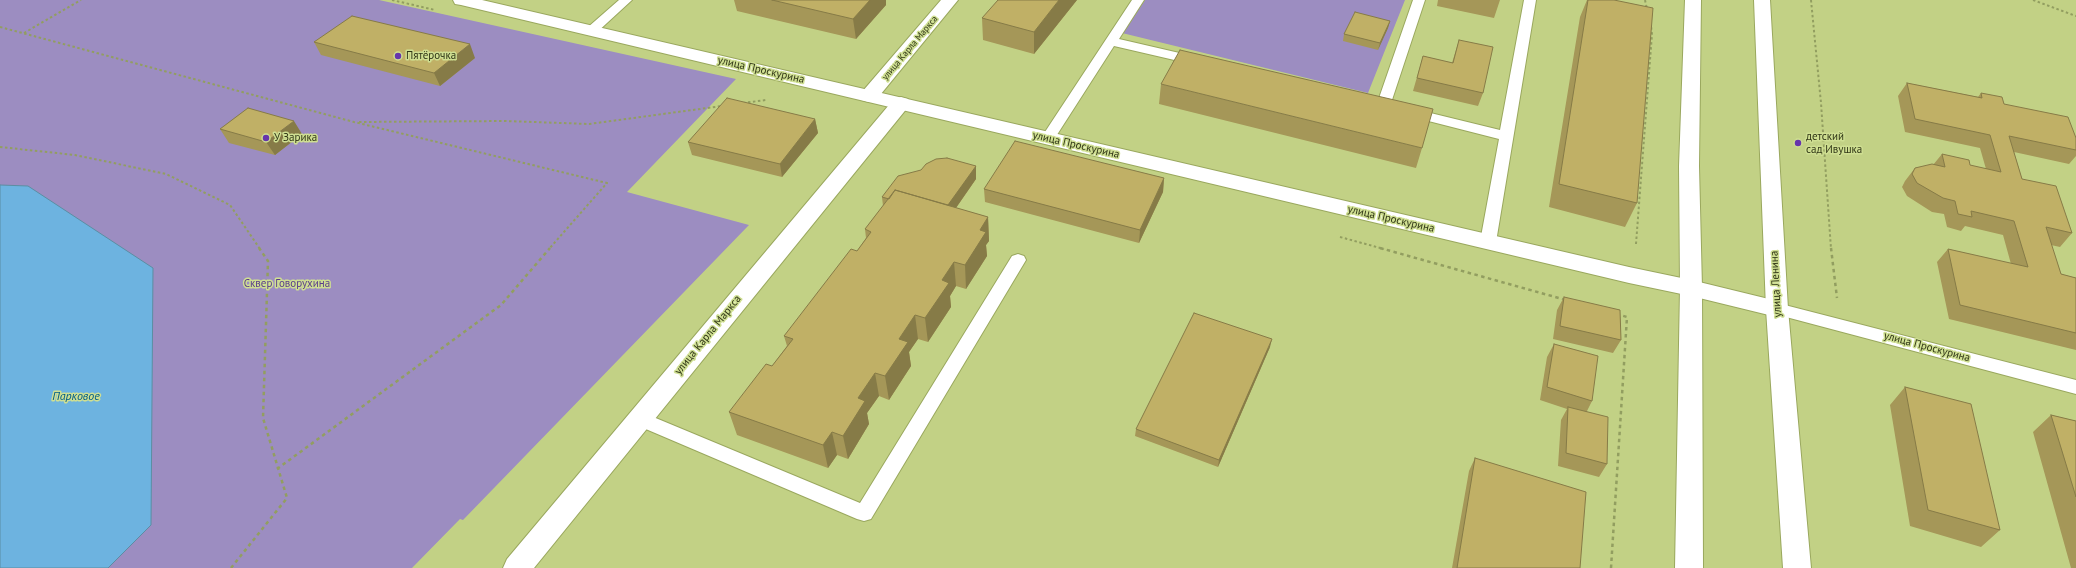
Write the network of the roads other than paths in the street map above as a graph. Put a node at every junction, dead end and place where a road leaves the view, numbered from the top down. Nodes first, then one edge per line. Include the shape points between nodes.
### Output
1 (462, 0) edge
2 (626, 0) edge
3 (950, 0) edge
4 (1138, 0) edge
5 (1419, 0) edge
6 (1530, 0) edge
7 (1693, 0) edge
8 (1762, 0) edge
9 (591, 30) junction
10 (1110, 41) junction
11 (1209, 64) edge
12 (869, 96) junction
13 (1360, 100) edge
14 (901, 103) junction
15 (1383, 106) junction
16 (1506, 136) junction
17 (1048, 138) junction
18 (1488, 242) junction
19 (1018, 260) dead end
20 (1691, 288) junction
21 (1778, 309) junction
22 (2076, 387) edge
23 (640, 419) junction
24 (516, 568) edge
25 (1689, 568) edge
26 (1797, 568) edge

1 - 9 street, улица Проскурина
2 - 9 lane
3 - 12 street, улица Карла Маркса
4 - 10 lane
5 - 15 lane
6 - 16 lane
7 - 20 street via 1689,166
8 - 21 street, улица Ленина
9 - 12 street, улица Проскурина
10 - 11 lane
10 - 17 lane
12 - 14 street, улица Проскурина
13 - 15 lane
14 - 17 street, улица Проскурина
14 - 23 street, улица Карла Маркса
15 - 16 lane
16 - 18 lane
17 - 18 street, улица Проскурина
18 - 20 street, улица Проскурина
19 - 23 lane via 864,513
20 - 21 street, улица Проскурина
20 - 25 street
21 - 22 lane, улица Проскурина
21 - 26 street, улица Ленина
23 - 24 street, улица Карла Маркса

